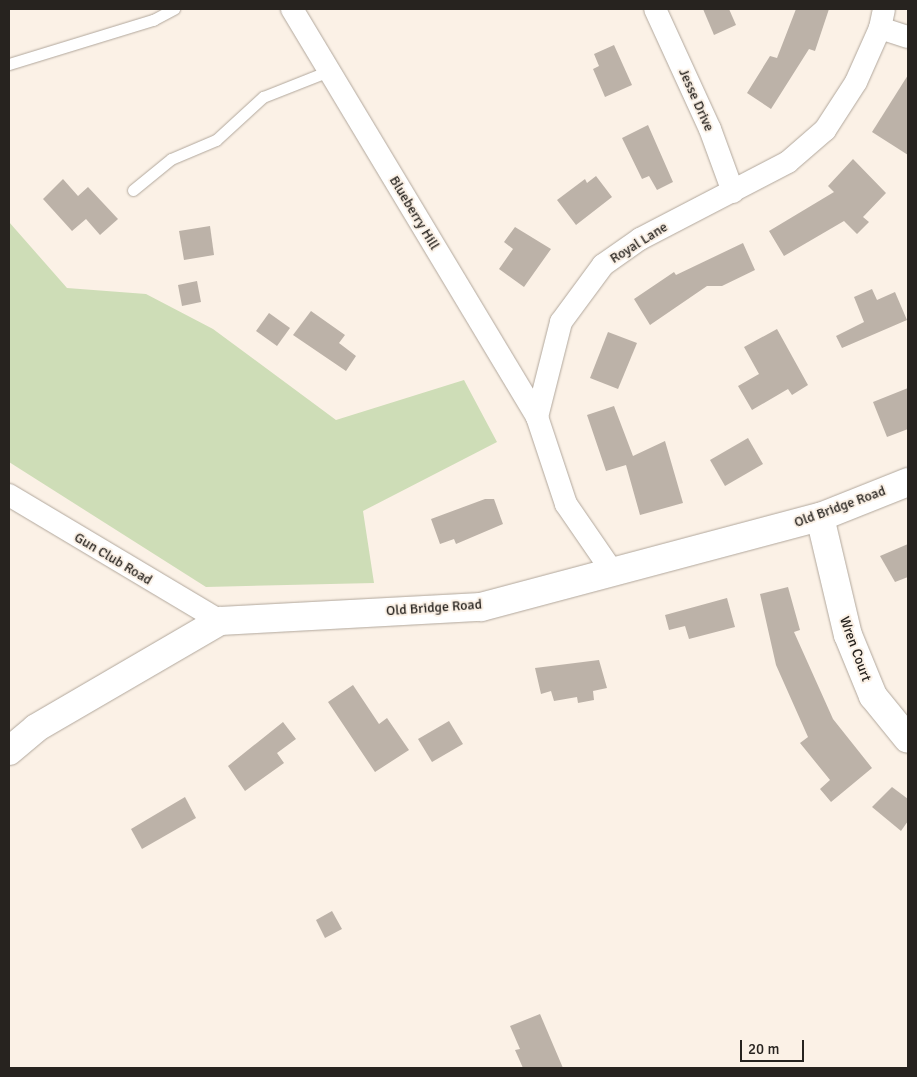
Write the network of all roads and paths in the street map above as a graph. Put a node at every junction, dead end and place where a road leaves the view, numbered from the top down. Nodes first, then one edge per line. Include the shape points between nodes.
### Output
1 (174, 9) edge
2 (292, 9) edge
3 (655, 9) edge
4 (882, 18) edge
5 (908, 37) edge
6 (9, 64) edge
7 (329, 71) junction
8 (133, 190) dead end
9 (733, 192) junction
10 (537, 418) junction
11 (908, 482) edge
12 (9, 496) edge
13 (820, 517) junction
14 (612, 571) junction
15 (220, 621) junction
16 (908, 739) edge
17 (9, 751) edge

1 - 6 lane via 153,20
2 - 7 street, Blueberry Hill
3 - 9 street, Jesse Drive via 710,129
4 - 5 street
4 - 9 street, Royal Lane via 856,82 825,130 788,162
7 - 8 lane via 263,97 216,140 171,159
7 - 10 street, Blueberry Hill
9 - 10 street, Royal Lane via 640,239 603,265 561,322
10 - 14 street via 566,504
11 - 13 street, Old Bridge Road
12 - 15 street, Gun Club Road
13 - 14 street, Old Bridge Road
13 - 16 street, Wren Court via 848,636 873,696
14 - 15 street, Old Bridge Road via 481,607
15 - 17 street, Old Bridge Road via 36,728

